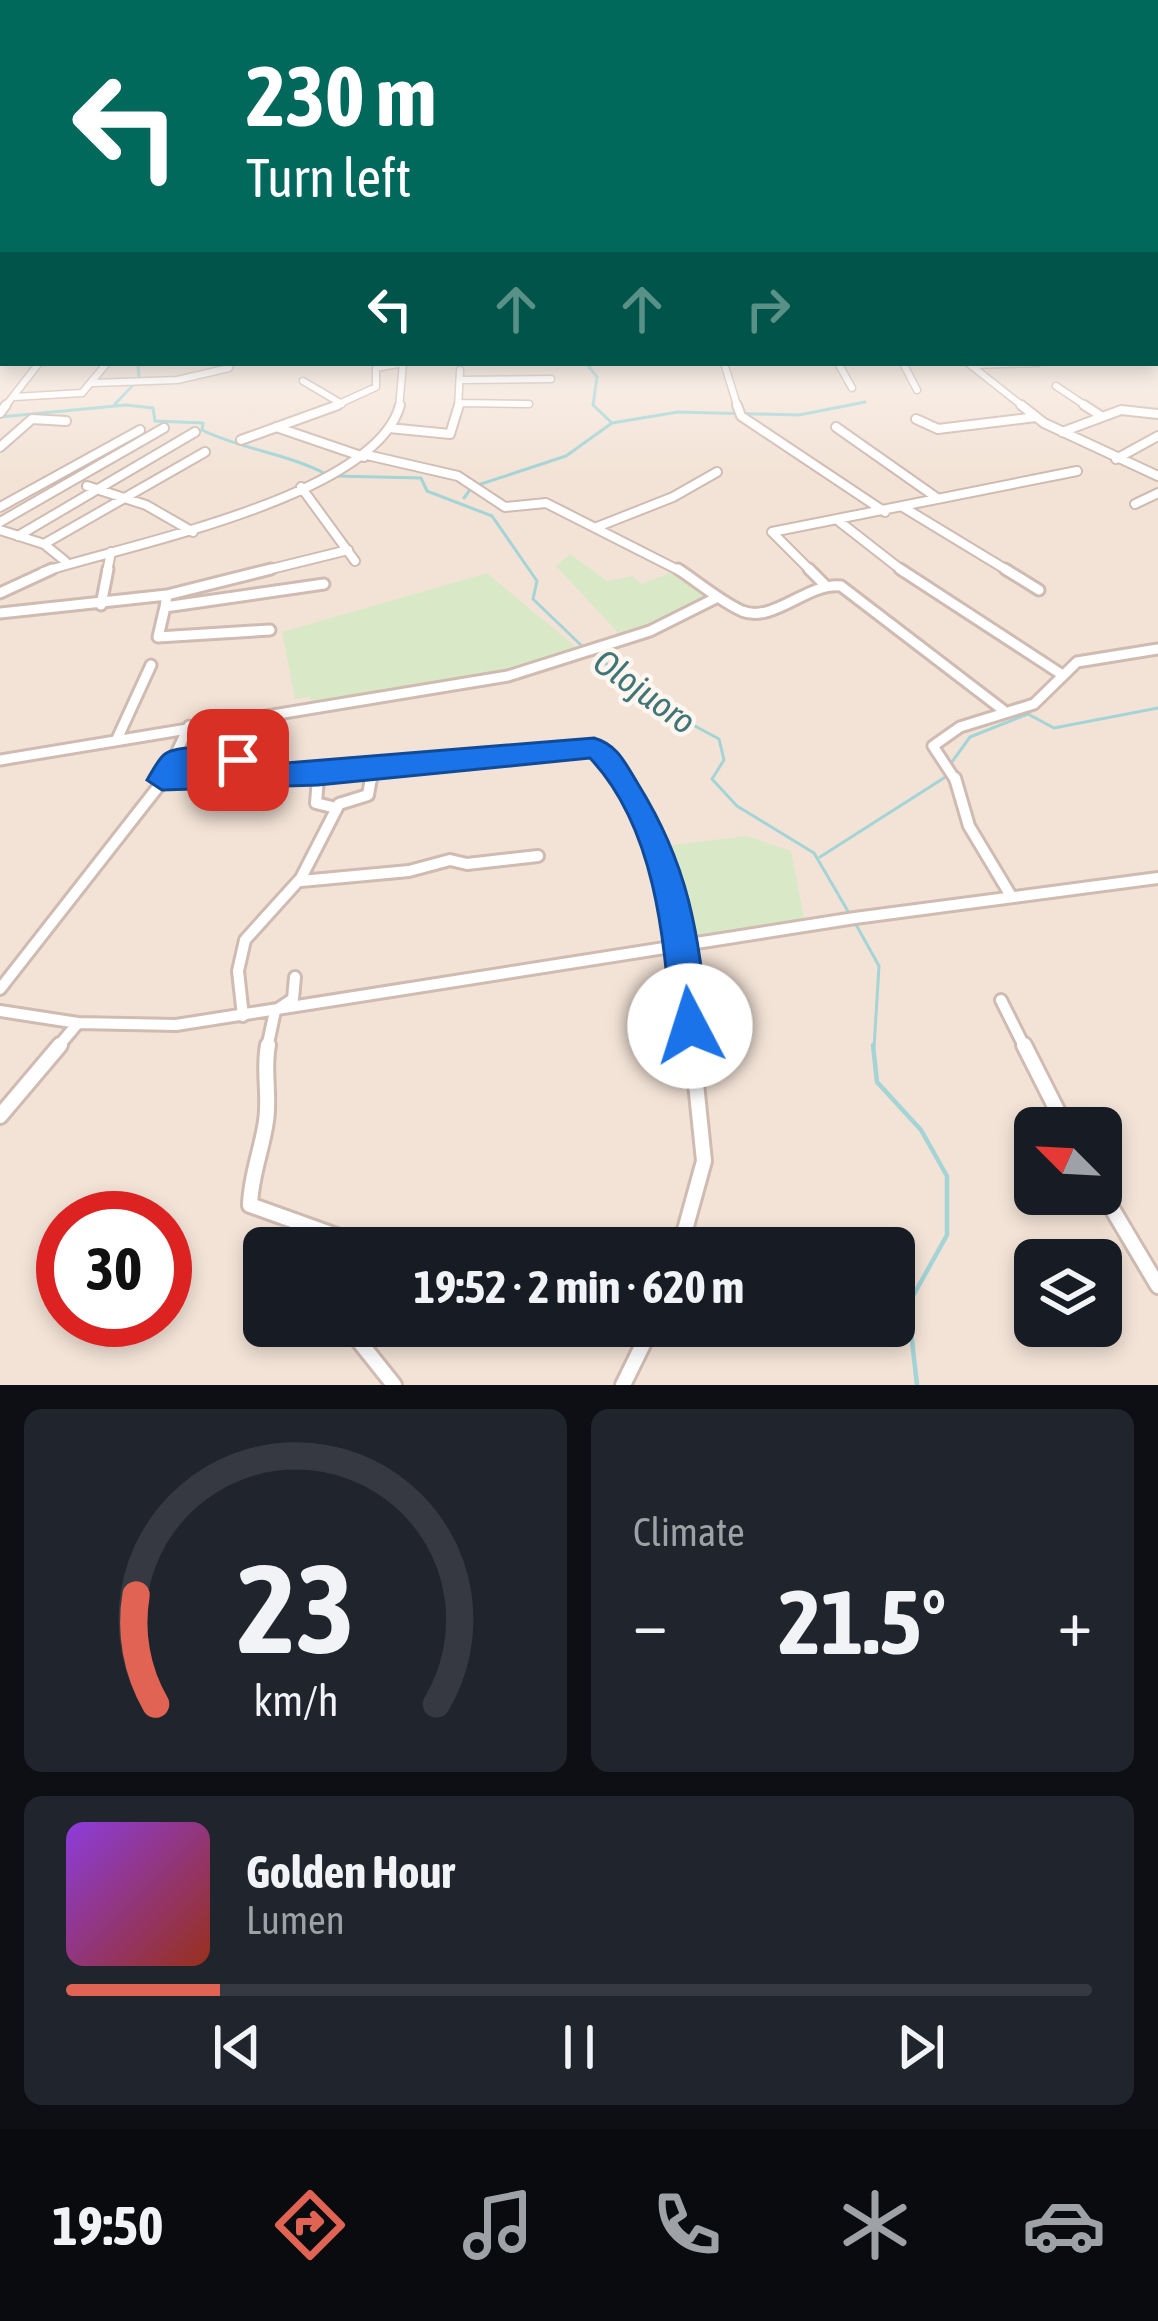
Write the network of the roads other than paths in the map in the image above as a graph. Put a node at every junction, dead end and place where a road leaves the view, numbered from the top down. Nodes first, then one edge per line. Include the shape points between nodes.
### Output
1 (37, 366) edge
2 (105, 366) edge
3 (222, 366) edge
4 (387, 366) edge
5 (404, 366) edge
6 (725, 366) edge
7 (840, 366) edge
8 (905, 366) edge
9 (972, 366) edge
10 (460, 370) dead end
11 (461, 380) junction
12 (551, 380) dead end
13 (303, 381) dead end
14 (93, 383) junction
15 (1056, 386) dead end
16 (852, 388) dead end
17 (917, 390) dead end
18 (14, 397) junction
19 (460, 403) junction
20 (342, 404) junction
21 (529, 404) dead end
22 (0, 413) edge
23 (1158, 414) edge
24 (1101, 416) junction
25 (1036, 417) junction
26 (916, 418) dead end
27 (66, 422) dead end
28 (276, 427) junction
29 (836, 427) dead end
30 (164, 428) dead end
31 (389, 428) junction
32 (140, 430) dead end
33 (195, 432) dead end
34 (1061, 433) junction
35 (241, 440) dead end
36 (1155, 440) edge
37 (0, 447) edge
38 (205, 452) dead end
39 (365, 456) junction
40 (1116, 459) junction
41 (1077, 471) dead end
42 (717, 472) dead end
43 (1158, 476) edge
44 (87, 486) dead end
45 (301, 487) junction
46 (100, 490) junction
47 (1158, 493) edge
48 (129, 498) junction
49 (937, 498) junction
50 (1135, 504) dead end
51 (0, 507) edge
52 (902, 507) junction
53 (885, 512) junction
54 (839, 522) junction
55 (0, 526) edge
56 (596, 527) junction
57 (193, 532) junction
58 (18, 536) junction
59 (44, 544) junction
60 (347, 550) junction
61 (111, 552) junction
62 (64, 561) junction
63 (355, 561) dead end
64 (324, 584) dead end
65 (824, 584) junction
66 (1039, 590) dead end
67 (0, 592) edge
68 (167, 595) junction
69 (716, 598) junction
70 (101, 604) junction
71 (166, 607) junction
72 (0, 613) edge
73 (270, 631) dead end
74 (1158, 649) edge
75 (152, 665) dead end
76 (1061, 674) junction
77 (1003, 710) junction
78 (189, 726) junction
79 (117, 739) junction
80 (0, 760) edge
81 (176, 760) junction
82 (238, 760) dead end
83 (373, 770) junction
84 (318, 774) junction
85 (162, 780) junction
86 (336, 808) junction
87 (538, 856) dead end
88 (1158, 878) edge
89 (301, 881) junction
90 (1011, 896) junction
91 (682, 946) junction
92 (295, 977) dead end
93 (0, 989) edge
94 (1001, 1000) dead end
95 (0, 1011) edge
96 (275, 1011) junction
97 (243, 1016) junction
98 (78, 1023) junction
99 (1055, 1107) edge
100 (0, 1116) edge
101 (1116, 1215) edge
102 (311, 1227) edge
103 (686, 1227) edge
104 (1158, 1286) edge
105 (364, 1347) edge
106 (644, 1347) edge
107 (632, 1380) edge
108 (394, 1385) edge

1 - 18 street
2 - 14 street
3 - 14 street via 192,378
4 - 20 street via 376,368 374,390
5 - 31 street via 405,394
6 - 53 street via 741,414
7 - 16 street
8 - 17 street
9 - 25 street
10 - 11 street
11 - 12 street
11 - 19 street
13 - 20 street
14 - 18 street via 79,394
15 - 24 street
18 - 22 street
19 - 21 street
19 - 31 street via 447,435
20 - 28 street
23 - 24 street via 1135,406
24 - 34 street
25 - 26 street via 938,429
25 - 34 street
27 - 37 street via 32,419
28 - 35 street
28 - 39 street
29 - 49 street
30 - 55 street
31 - 39 street
32 - 51 street
33 - 46 street
34 - 40 street
36 - 40 street
38 - 48 street
39 - 45 street via 342,474
39 - 56 street via 448,471 482,485 505,507 539,501
40 - 43 street
41 - 49 street
42 - 56 street
44 - 46 street
45 - 57 street
45 - 60 street
46 - 48 street
46 - 58 street
47 - 50 street
48 - 57 street
48 - 59 street
49 - 52 street
52 - 53 street
52 - 66 street
53 - 54 street
54 - 65 street via 772,532
54 - 76 street
55 - 58 street
56 - 69 street
57 - 61 street
58 - 59 street
59 - 62 street
60 - 63 street
60 - 68 street
61 - 62 street
61 - 70 street
62 - 67 street
64 - 71 street
65 - 69 street via 763,613
65 - 77 street via 842,586
68 - 70 street
68 - 71 street
69 - 78 street via 602,648 477,682
70 - 72 street
71 - 73 street via 158,637
74 - 76 street via 1088,659
75 - 79 street
76 - 77 street via 1034,704
77 - 90 street via 938,739 934,754 950,768 969,826
78 - 79 street
78 - 81 street
79 - 80 street
81 - 82 street
81 - 85 street
83 - 84 street
83 - 86 street via 368,794
83 - 91 street via 604,753 657,842
84 - 85 street
84 - 86 street via 316,803
85 - 93 street
86 - 89 street via 331,834 310,850
87 - 89 street
88 - 90 street
89 - 97 street via 261,915 238,953
90 - 91 street
91 - 96 street
91 - 103 street via 704,1161
92 - 96 street via 293,999
94 - 99 street
95 - 98 street
96 - 97 street
96 - 102 street via 250,1205
97 - 98 street via 154,1027
98 - 100 street
101 - 104 street
105 - 108 street
106 - 107 street

